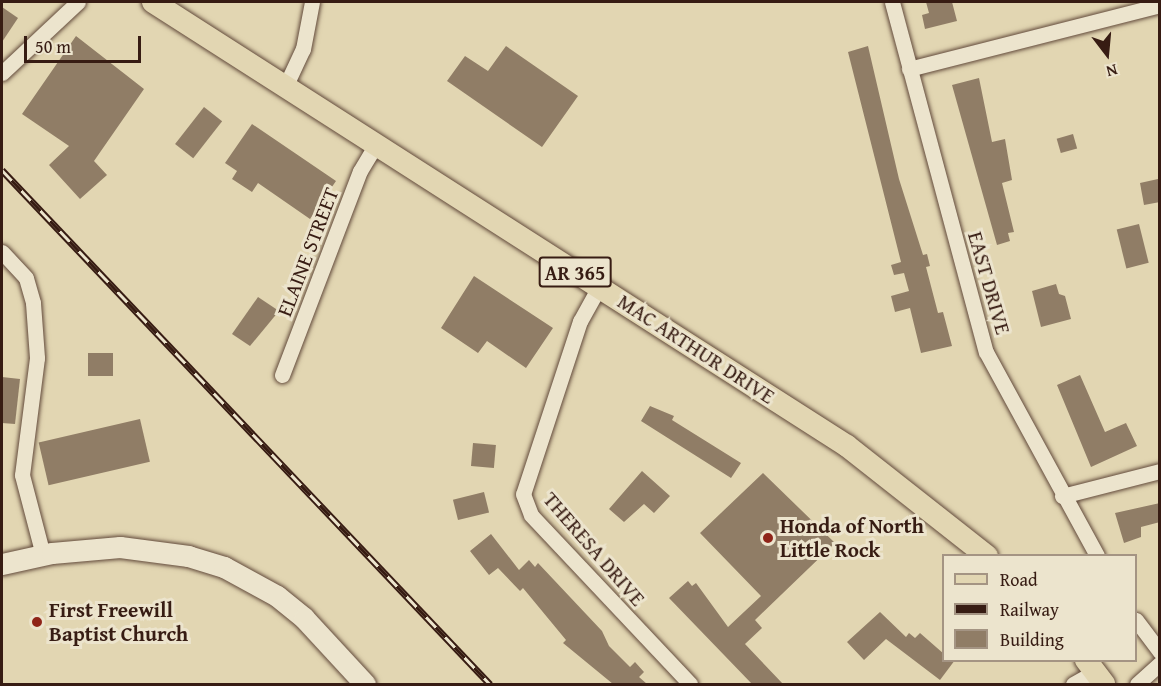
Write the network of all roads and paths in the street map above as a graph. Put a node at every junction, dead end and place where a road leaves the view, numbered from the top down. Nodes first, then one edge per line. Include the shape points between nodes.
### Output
1 (75, 2) edge
2 (153, 2) edge
3 (312, 2) edge
4 (892, 2) edge
5 (1160, 5) edge
6 (909, 69) junction
7 (2, 73) edge
8 (286, 85) junction
9 (376, 144) junction
10 (2, 252) edge
11 (599, 287) junction
12 (282, 375) dead end
13 (1160, 471) edge
14 (1062, 496) junction
15 (986, 554) edge
16 (1096, 554) edge
17 (43, 555) junction
18 (2, 564) edge
19 (1137, 621) edge
20 (1160, 652) edge
21 (1160, 663) edge
22 (1095, 672) edge
23 (365, 684) edge
24 (690, 684) edge
25 (1073, 684) edge
26 (1137, 684) edge

1 - 7 street via 23,57
2 - 8 main road, MAC ARTHUR DRIVE / AR 365
3 - 8 street via 303,49
4 - 6 street, EAST DRIVE
5 - 6 street
6 - 14 street, EAST DRIVE via 986,351
8 - 9 main road, MAC ARTHUR DRIVE / AR 365
9 - 11 main road, MAC ARTHUR DRIVE / AR 365
9 - 12 street, ELAINE STREET via 360,171
10 - 17 street via 26,278 33,303 37,358 22,475
11 - 15 main road, MAC ARTHUR DRIVE / AR 365 via 847,446
11 - 24 street, THERESA DRIVE via 580,321 523,494 531,515
13 - 14 street
14 - 16 street, EAST DRIVE
17 - 18 street
17 - 23 street via 102,548 141,549 188,556 224,567 268,590 304,618
19 - 20 street
21 - 26 street
22 - 25 street

